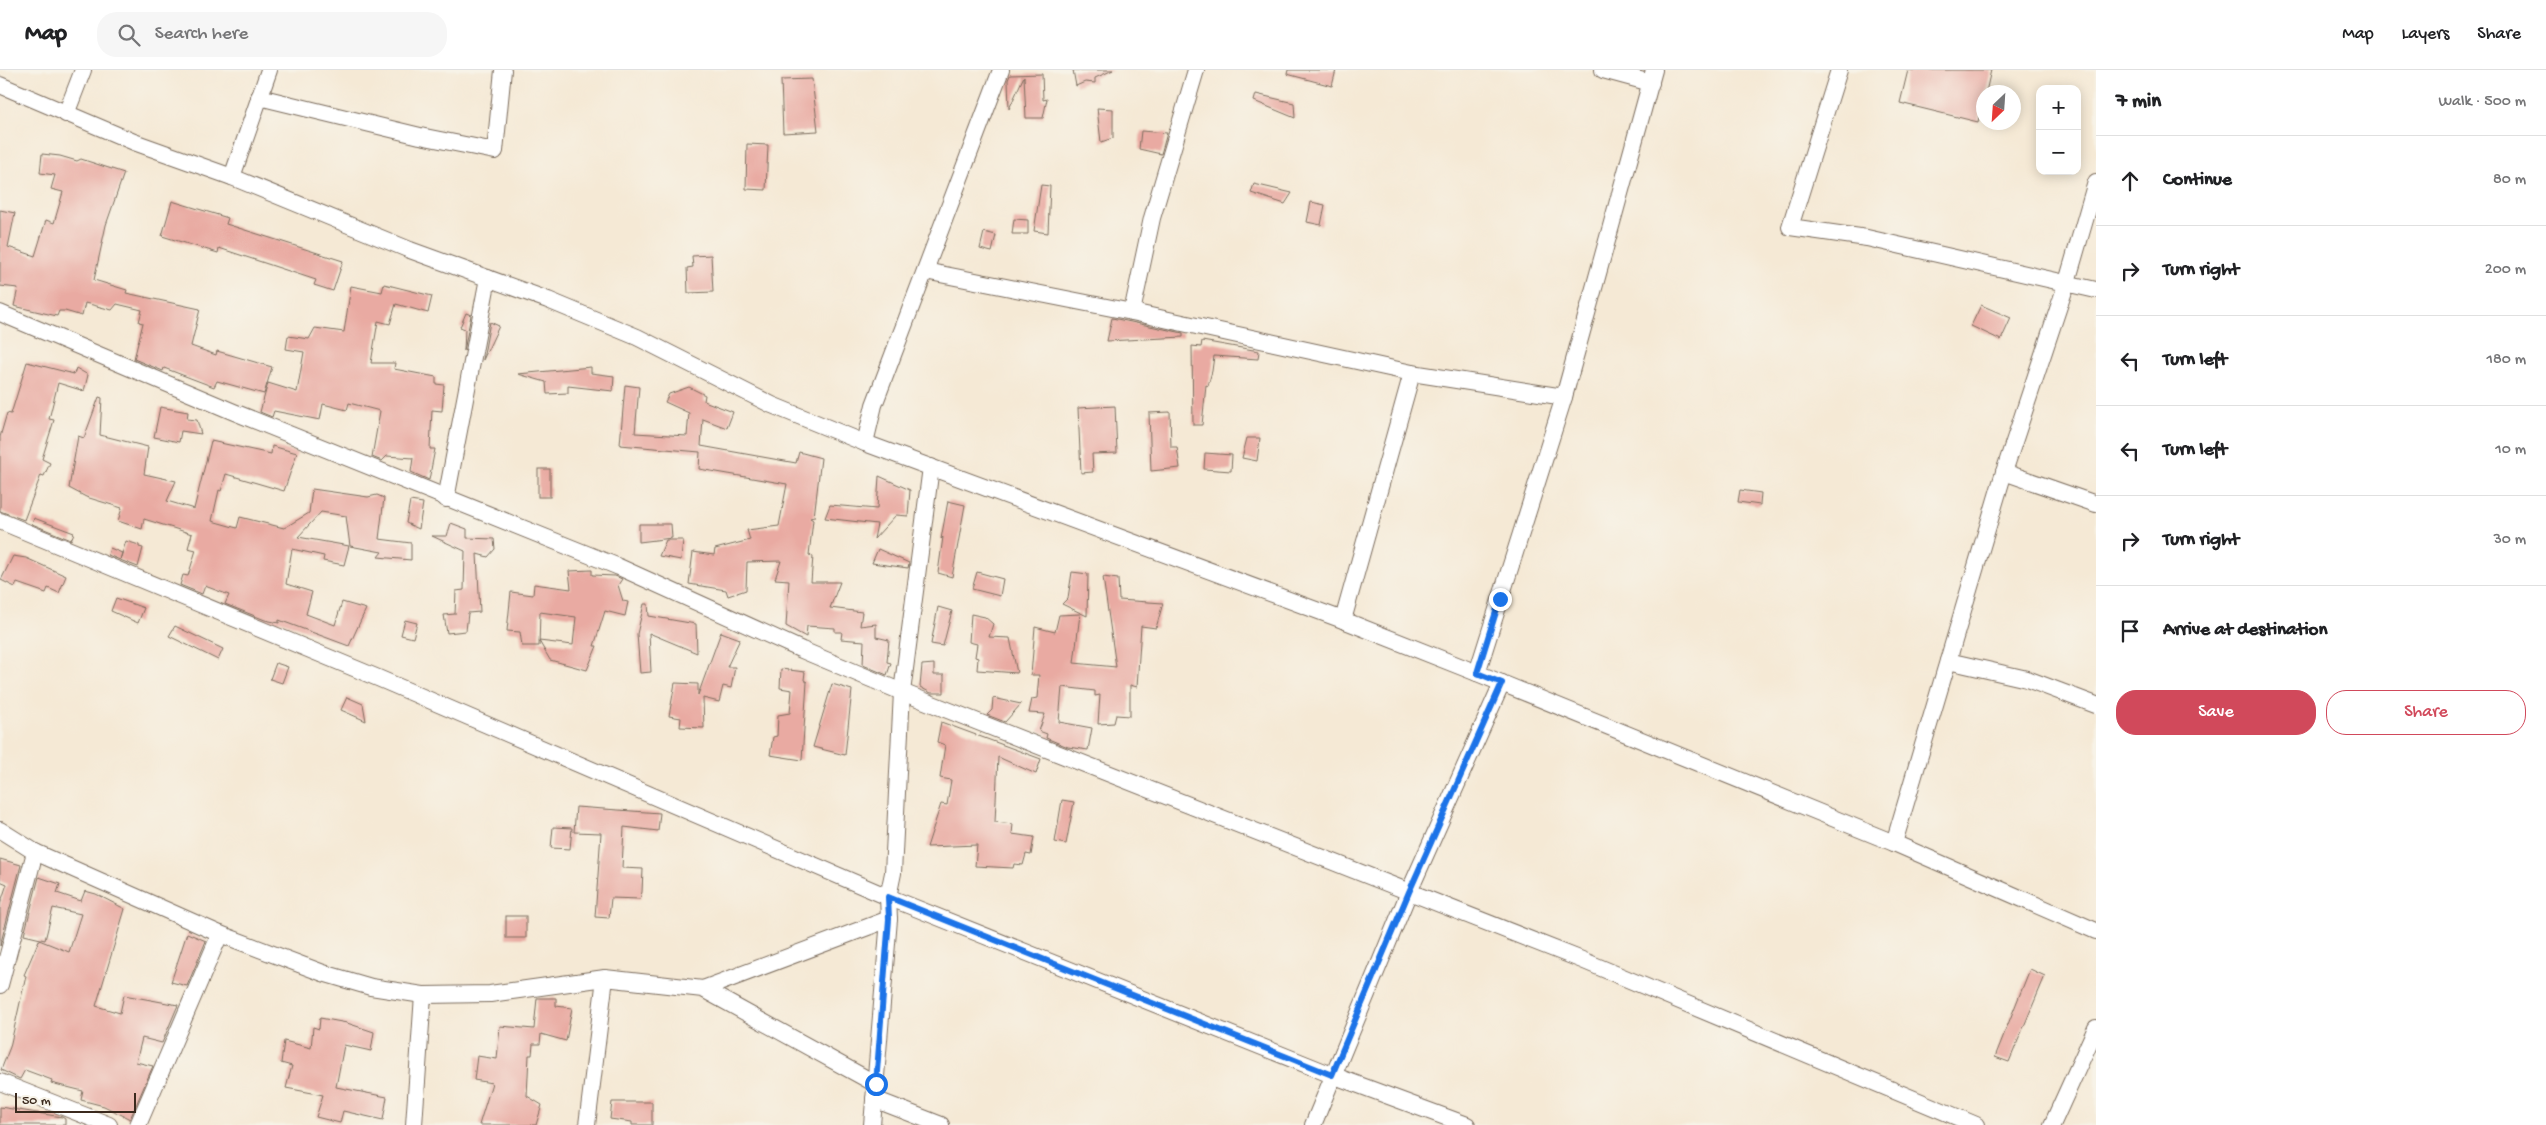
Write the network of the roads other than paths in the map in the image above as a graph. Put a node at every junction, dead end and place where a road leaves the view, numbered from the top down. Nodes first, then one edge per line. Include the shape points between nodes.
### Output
1 (83, 70) edge
2 (269, 70) edge
3 (503, 70) edge
4 (1001, 70) edge
5 (1196, 70) edge
6 (1603, 70) edge
7 (1839, 70) edge
8 (1652, 76) edge
9 (0, 85) edge
10 (259, 97) junction
11 (66, 114) junction
12 (232, 177) junction
13 (2096, 182) edge
14 (925, 271) junction
15 (488, 278) junction
16 (2068, 282) junction
17 (2096, 290) edge
18 (1132, 312) junction
19 (0, 313) edge
20 (1412, 373) junction
21 (1564, 397) junction
22 (865, 443) junction
23 (931, 467) junction
24 (2004, 472) junction
25 (446, 499) junction
26 (2096, 504) edge
27 (0, 520) edge
28 (1343, 620) junction
29 (1948, 661) junction
30 (1477, 673) junction
31 (1502, 683) junction
32 (902, 692) junction
33 (2096, 705) edge
34 (0, 830) edge
35 (1894, 844) junction
36 (35, 852) junction
37 (1409, 892) junction
38 (888, 897) junction
39 (889, 919) junction
40 (2096, 931) edge
41 (220, 934) junction
42 (1, 975) edge
43 (605, 978) junction
44 (703, 989) junction
45 (423, 995) junction
46 (2096, 1028) edge
47 (1332, 1075) junction
48 (0, 1082) edge
49 (875, 1092) junction
50 (109, 1125) edge
51 (138, 1125) edge
52 (414, 1125) edge
53 (587, 1125) edge
54 (872, 1125) edge
55 (941, 1125) edge
56 (1314, 1125) edge
57 (1467, 1125) edge
58 (1976, 1125) edge
59 (2052, 1125) edge

1 - 11 street
2 - 10 street
3 - 10 street via 495,151
4 - 14 street
5 - 18 street via 1152,218
6 - 8 street
7 - 16 street via 1790,227 1867,238
8 - 21 street
9 - 11 street
10 - 12 street
11 - 12 street
12 - 15 street via 410,250
13 - 16 street
14 - 18 street
14 - 22 street via 874,405
15 - 22 street via 637,337 772,405
15 - 25 street
16 - 17 street
16 - 24 street
18 - 20 street
19 - 25 street
20 - 21 street
20 - 28 street
21 - 30 street
22 - 23 street
23 - 28 street
23 - 32 street
24 - 26 street
24 - 29 street
25 - 32 street via 619,567
27 - 38 street
28 - 30 street
29 - 33 street via 2027,679
29 - 35 street
30 - 31 street
31 - 35 street
31 - 37 street
32 - 37 street
32 - 38 street via 893,873
34 - 36 street
35 - 40 street
36 - 41 street
36 - 42 street
37 - 47 street
37 - 58 street via 1582,960
38 - 39 street
38 - 47 street
39 - 44 street
39 - 49 street
41 - 45 street via 323,973 371,987
41 - 51 street
43 - 44 street
43 - 45 street via 490,994
43 - 53 street
44 - 49 street
45 - 52 street
46 - 59 street
47 - 56 street
47 - 57 street
48 - 50 street
49 - 54 street
49 - 55 street

